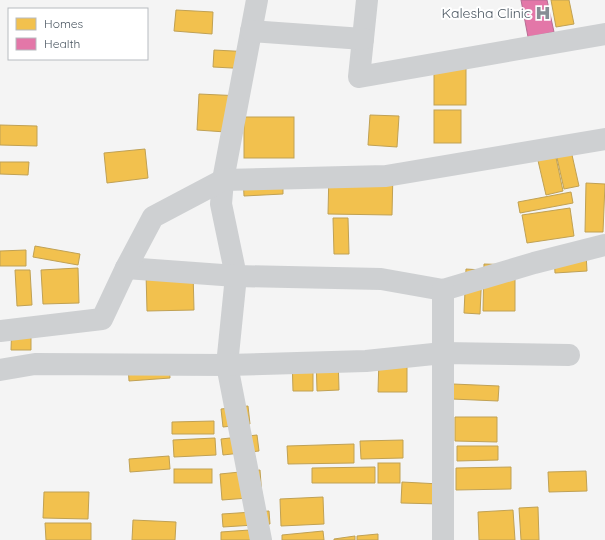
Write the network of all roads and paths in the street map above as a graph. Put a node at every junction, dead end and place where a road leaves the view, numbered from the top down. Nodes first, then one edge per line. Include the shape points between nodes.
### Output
1 (257, 0) edge
2 (367, 0) edge
3 (251, 31) junction
4 (605, 34) edge
5 (363, 39) junction
6 (605, 139) edge
7 (223, 180) junction
8 (605, 245) edge
9 (126, 268) junction
10 (236, 276) junction
11 (443, 290) junction
12 (0, 331) edge
13 (443, 353) junction
14 (569, 355) dead end
15 (227, 365) junction
16 (0, 370) edge
17 (261, 540) edge
18 (443, 540) edge

1 - 3 street
2 - 5 street
3 - 5 street
3 - 7 street
4 - 5 street via 359,77
6 - 7 street via 386,176
7 - 9 street via 153,217
7 - 10 street via 221,204
8 - 11 street
9 - 10 street
9 - 12 street via 102,319
10 - 11 street via 381,279
10 - 15 street
11 - 13 street
13 - 14 street
13 - 15 street via 366,361
13 - 18 street
15 - 16 street via 35,364
15 - 17 street

